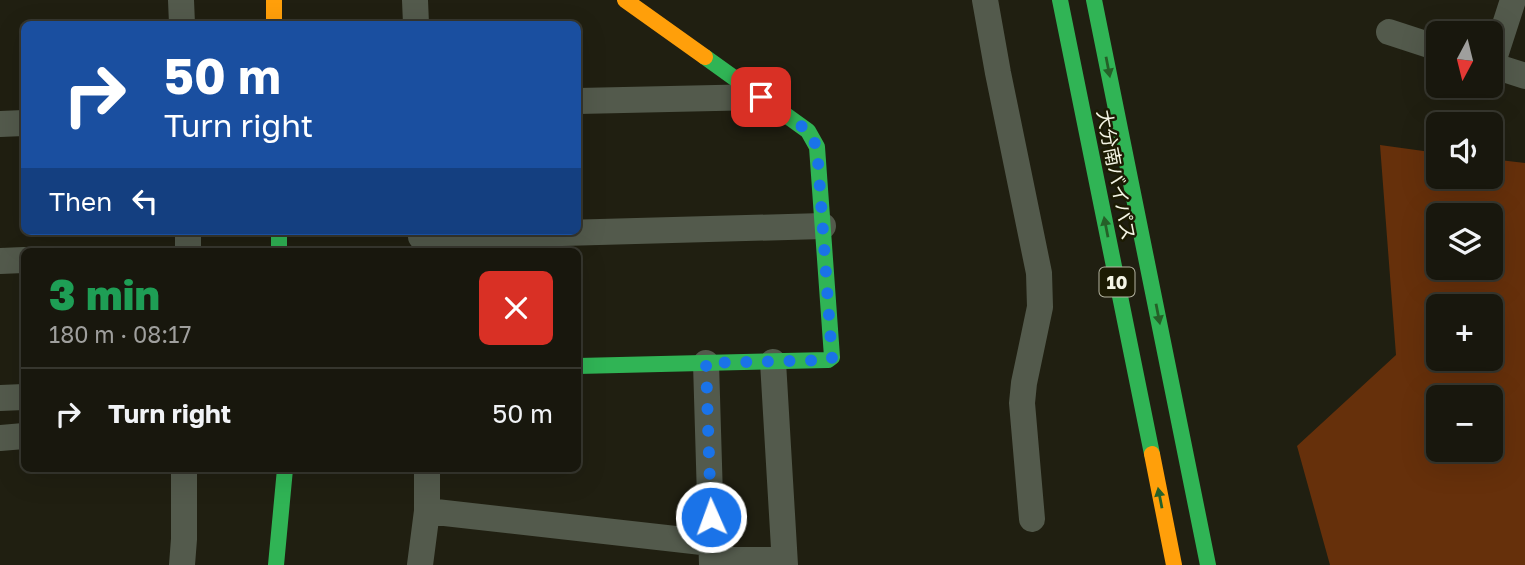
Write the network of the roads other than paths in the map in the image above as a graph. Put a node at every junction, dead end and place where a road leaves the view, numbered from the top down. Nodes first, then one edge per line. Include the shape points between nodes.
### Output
1 (181, 0) edge
2 (274, 0) edge
3 (415, 0) edge
4 (625, 0) edge
5 (985, 0) edge
6 (1060, 0) edge
7 (1094, 0) edge
8 (1513, 0) edge
9 (182, 21) edge
10 (274, 21) edge
11 (416, 21) edge
12 (1503, 30) edge
13 (1389, 32) dead end
14 (1426, 44) edge
15 (1503, 69) edge
16 (1525, 76) edge
17 (761, 97) junction
18 (581, 101) edge
19 (21, 123) edge
20 (0, 124) edge
21 (823, 226) junction
22 (581, 234) edge
23 (565, 235) edge
24 (421, 240) edge
25 (21, 260) edge
26 (0, 261) edge
27 (773, 362) junction
28 (706, 363) junction
29 (581, 366) edge
30 (21, 397) edge
31 (0, 398) edge
32 (21, 436) edge
33 (0, 438) edge
34 (184, 472) edge
35 (285, 472) edge
36 (427, 472) edge
37 (427, 511) junction
38 (1031, 519) dead end
39 (712, 556) edge
40 (784, 562) edge
41 (182, 565) edge
42 (276, 565) edge
43 (420, 565) edge
44 (1174, 565) edge
45 (1208, 565) edge

1 - 9 street
2 - 10 main road
3 - 11 street
4 - 17 main road
5 - 38 street via 1039,273 1040,307 1022,403
44 -> 6 main road, 大分南バイパス / 10
7 -> 45 main road, 大分南バイパス / 10
8 - 12 street
13 - 14 street
15 - 16 street
17 - 18 street
17 - 21 main road via 814,138
19 - 20 street
21 - 22 street
21 - 27 main road via 832,358
23 - 24 street
25 - 26 street
27 - 28 main road
27 - 40 street
28 - 29 main road
28 - 39 street
30 - 31 street
32 - 33 street
34 - 41 street
35 - 42 main road
36 - 37 street
37 - 39 street
37 - 43 street
39 - 40 street

